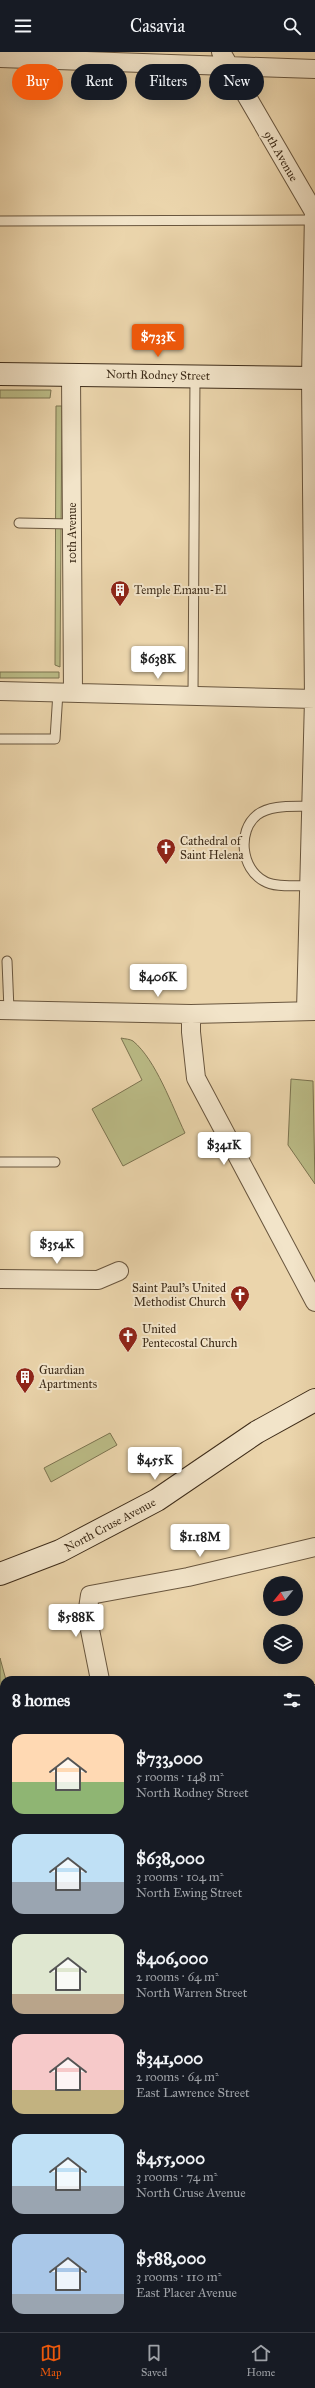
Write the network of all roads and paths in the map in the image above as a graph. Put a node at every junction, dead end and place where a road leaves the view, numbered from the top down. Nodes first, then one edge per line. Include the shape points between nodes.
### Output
1 (0, 58) edge
2 (225, 60) edge
3 (315, 69) edge
4 (314, 220) junction
5 (0, 221) edge
6 (0, 374) edge
7 (71, 374) junction
8 (195, 376) junction
9 (313, 378) edge
10 (19, 523) dead end
11 (72, 524) junction
12 (0, 691) edge
13 (66, 692) junction
14 (193, 696) junction
15 (314, 698) edge
16 (0, 739) edge
17 (311, 806) junction
18 (309, 886) junction
19 (7, 962) dead end
20 (4, 1010) edge
21 (310, 1011) edge
22 (191, 1014) junction
23 (0, 1162) edge
24 (55, 1162) dead end
25 (119, 1271) dead end
26 (0, 1279) edge
27 (315, 1302) edge
28 (315, 1400) edge
29 (315, 1546) edge
30 (0, 1574) edge
31 (99, 1676) edge

1 - 2 street
2 - 3 street
2 - 4 street, 9th Avenue via 314,212
4 - 5 lane
4 - 9 street, 9th Avenue
6 - 7 street, North Rodney Street
7 - 8 street, North Rodney Street
7 - 11 street, 10th Avenue
8 - 9 street, North Rodney Street
8 - 14 lane
9 - 15 street, 9th Avenue
10 - 11 lane
11 - 13 street, 10th Avenue
12 - 13 street
13 - 14 street
13 - 16 lane via 55,740
14 - 15 street
15 - 17 street, 9th Avenue
17 - 18 street, 9th Avenue
17 - 18 lane via 271,809 258,815 248,826 244,836 248,865 264,882
18 - 21 street, 9th Avenue
19 - 20 lane
20 - 22 street
21 - 22 street
22 - 27 street via 196,1078
23 - 24 lane
25 - 26 street via 98,1280
28 - 30 street, North Cruse Avenue via 257,1432 157,1500 60,1551
29 - 31 street via 188,1576 90,1595 87,1615

